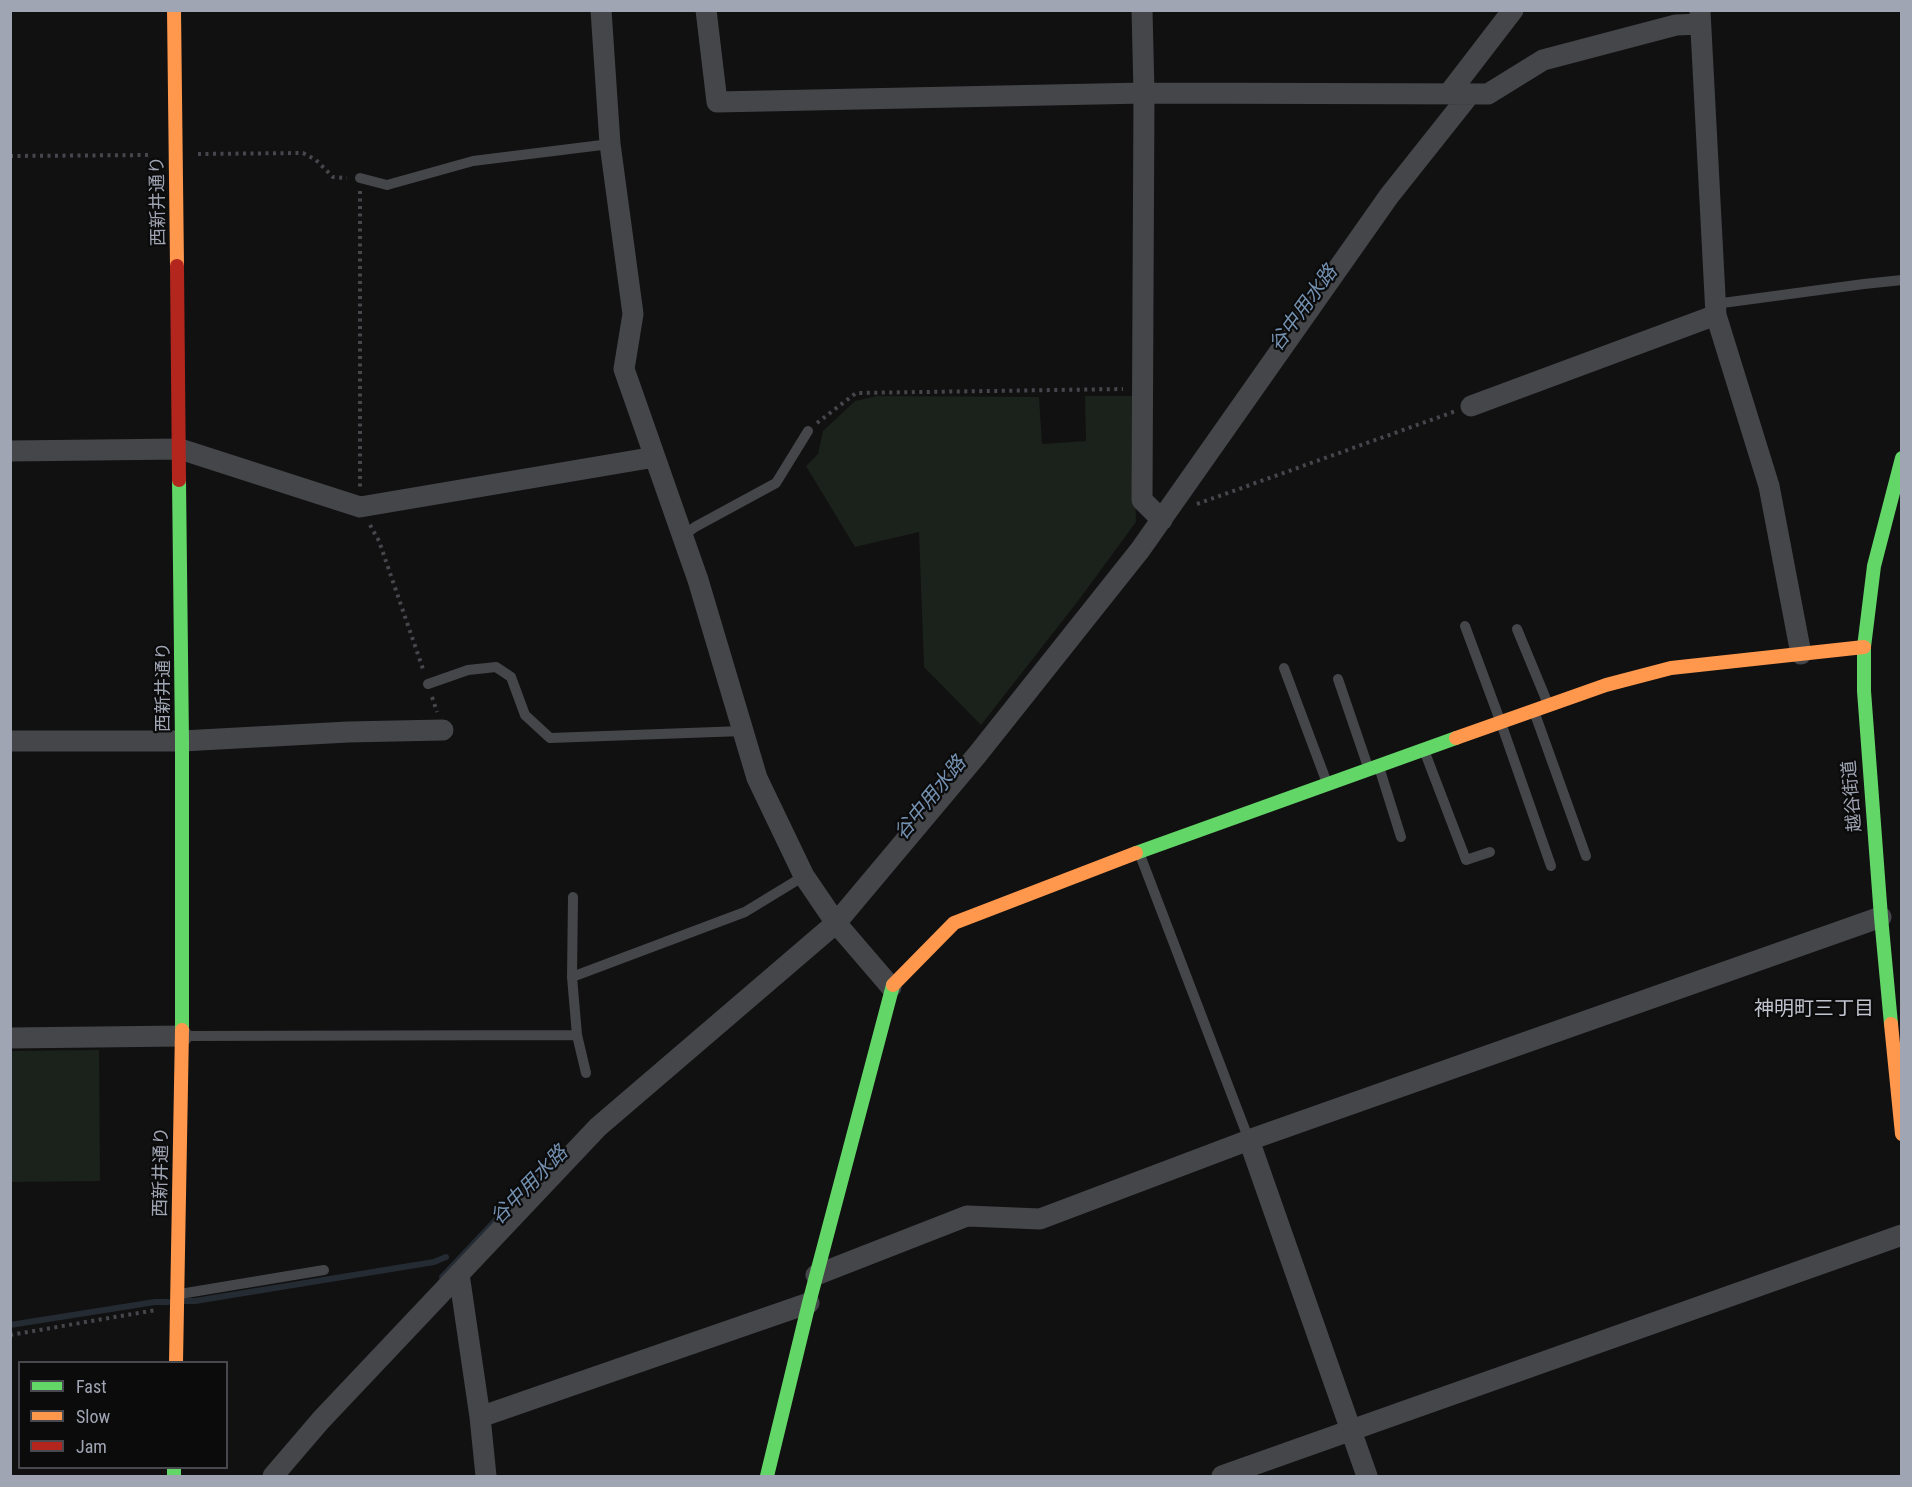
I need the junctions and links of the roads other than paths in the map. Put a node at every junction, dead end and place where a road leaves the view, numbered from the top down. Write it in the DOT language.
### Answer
graph roads {
  1 [pos="174,10"];
  2 [pos="601,10"];
  3 [pos="706,10"];
  4 [pos="1142,10"];
  5 [pos="1513,10"];
  6 [pos="1700,17"];
  7 [pos="1144,93"];
  8 [pos="1460,93"];
  9 [pos="610,144"];
  10 [pos="360,178"];
  11 [pos="1902,280"];
  12 [pos="1715,310"];
  13 [pos="1470,406"];
  14 [pos="808,430"];
  15 [pos="180,449"];
  16 [pos="10,451"];
  17 [pos="655,457"];
  18 [pos="1901,465"];
  19 [pos="1162,520"];
  20 [pos="683,536"];
  21 [pos="1465,627"];
  22 [pos="1517,629"];
  23 [pos="1864,647"];
  24 [pos="1801,654"];
  25 [pos="1284,668"];
  26 [pos="1338,680"];
  27 [pos="429,684"];
  28 [pos="1548,706"];
  29 [pos="1533,711"];
  30 [pos="1501,723"];
  31 [pos="443,730"];
  32 [pos="743,731"];
  33 [pos="10,741"];
  34 [pos="182,741"];
  35 [pos="1424,750"];
  36 [pos="1374,768"];
  37 [pos="1328,784"];
  38 [pos="1401,837"];
  39 [pos="1139,852"];
  40 [pos="1490,852"];
  41 [pos="1586,856"];
  42 [pos="1551,866"];
  43 [pos="804,876"];
  44 [pos="573,897"];
  45 [pos="1886,915"];
  46 [pos="836,923"];
  47 [pos="572,977"];
  48 [pos="891,987"];
  49 [pos="577,1035"];
  50 [pos="182,1036"];
  51 [pos="10,1038"];
  52 [pos="586,1073"];
  53 [pos="1902,1134"];
  54 [pos="1248,1140"];
  55 [pos="1902,1235"];
  56 [pos="324,1270"];
  57 [pos="459,1274"];
  58 [pos="816,1275"];
  59 [pos="177,1300"];
  60 [pos="809,1303"];
  61 [pos="176,1361"];
  62 [pos="480,1417"];
  63 [pos="1350,1432"];
  64 [pos="273,1476"];
  65 [pos="486,1476"];
  66 [pos="767,1476"];
  67 [pos="1222,1476"];
  68 [pos="1367,1476"];
  1 -- 15 [label="street, 西新井通り"];
  2 -- 9 [label="street"];
  3 -- 7 [label="street"];
  4 -- 7 [label="street"];
  5 -- 8 [label="street"];
  6 -- 8 [label="street"];
  6 -- 12 [label="street"];
  7 -- 8 [label="street"];
  7 -- 19 [label="street"];
  8 -- 19 [label="street"];
  9 -- 10 [label="lane"];
  9 -- 17 [label="street"];
  11 -- 12 [label="lane"];
  12 -- 13 [label="street"];
  12 -- 24 [label="street"];
  14 -- 20 [label="lane"];
  15 -- 16 [label="street"];
  15 -- 17 [label="street"];
  15 -- 34 [label="street, 西新井通り"];
  17 -- 20 [label="street"];
  18 -- 23 [label="street, 越谷街道"];
  19 -- 46 [label="street"];
  20 -- 32 [label="street"];
  21 -- 30 [label="lane"];
  22 -- 28 [label="lane"];
  23 -- 24 [label="street"];
  23 -- 45 [label="street, 越谷街道"];
  24 -- 28 [label="street"];
  25 -- 37 [label="lane"];
  26 -- 36 [label="lane"];
  27 -- 32 [label="lane"];
  28 -- 29 [label="street"];
  29 -- 30 [label="street"];
  29 -- 41 [label="lane"];
  30 -- 35 [label="street"];
  30 -- 42 [label="lane"];
  31 -- 34 [label="street"];
  32 -- 43 [label="street"];
  33 -- 34 [label="street"];
  34 -- 50 [label="street, 西新井通り"];
  35 -- 36 [label="street"];
  35 -- 40 [label="lane"];
  36 -- 37 [label="street"];
  36 -- 38 [label="lane"];
  37 -- 39 [label="street"];
  39 -- 48 [label="street"];
  39 -- 54 [label="lane"];
  43 -- 46 [label="street"];
  43 -- 47 [label="lane"];
  44 -- 47 [label="lane"];
  45 -- 53 [label="street, 越谷街道"];
  45 -- 54 [label="street"];
  46 -- 48 [label="street"];
  46 -- 57 [label="street"];
  47 -- 49 [label="lane"];
  48 -- 58 [label="street"];
  49 -- 50 [label="lane"];
  49 -- 52 [label="lane"];
  50 -- 51 [label="street"];
  50 -- 59 [label="street, 西新井通り"];
  54 -- 58 [label="street"];
  54 -- 63 [label="street"];
  55 -- 63 [label="street"];
  56 -- 59 [label="lane"];
  57 -- 62 [label="street"];
  57 -- 64 [label="street"];
  58 -- 60 [label="street"];
  59 -- 61 [label="street, 西新井通り"];
  60 -- 62 [label="street"];
  60 -- 66 [label="street"];
  62 -- 65 [label="street"];
  63 -- 67 [label="street"];
  63 -- 68 [label="street"];
}
